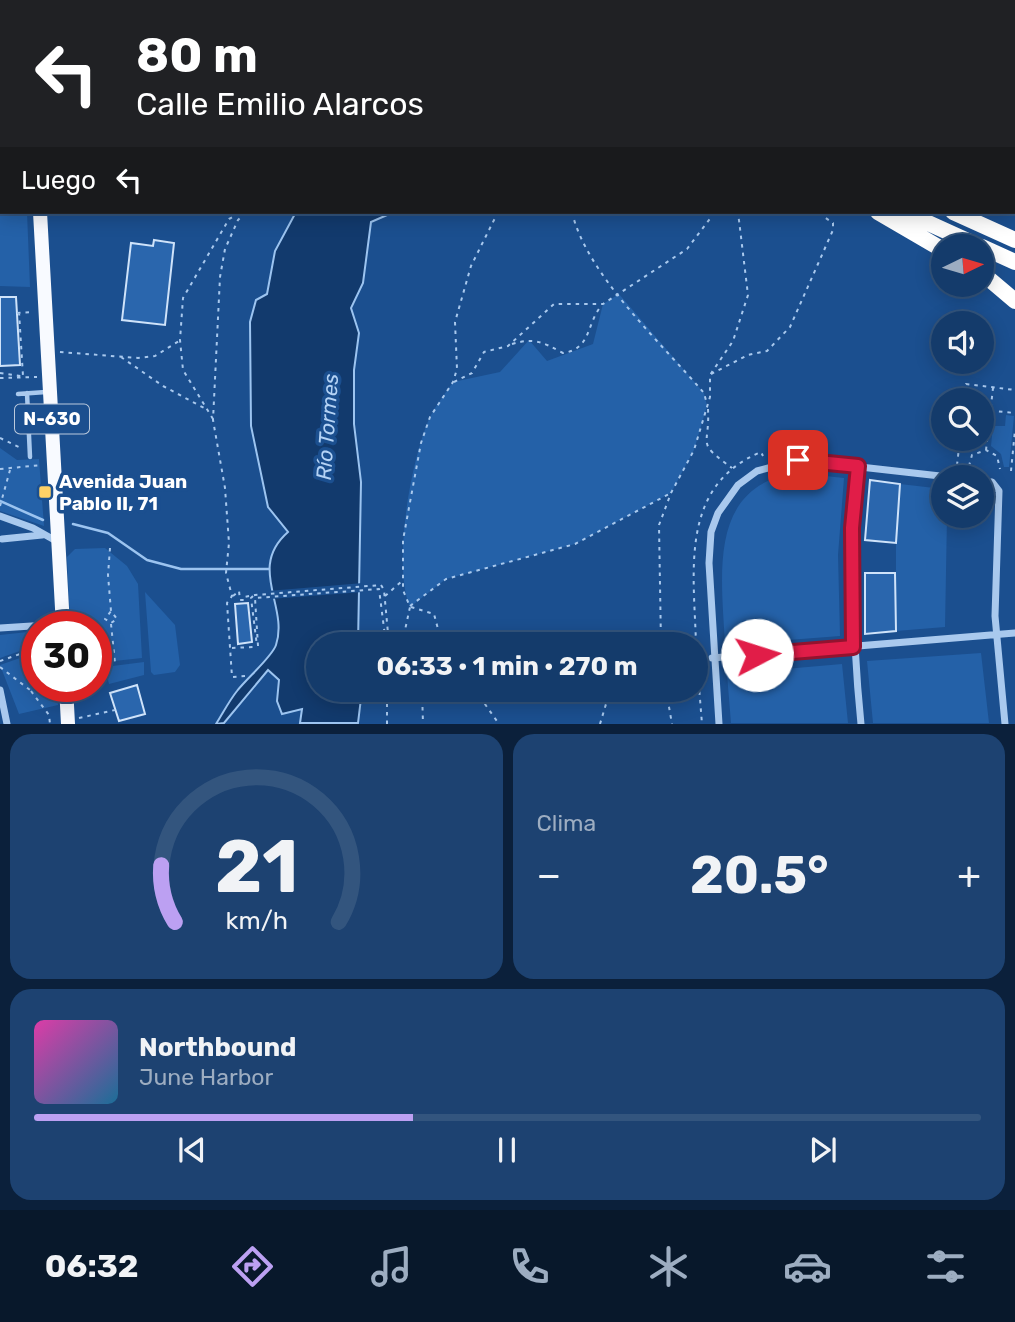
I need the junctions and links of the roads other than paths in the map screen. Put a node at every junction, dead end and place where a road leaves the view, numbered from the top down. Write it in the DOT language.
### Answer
graph roads {
  1 [pos="40,214"];
  2 [pos="881,214"];
  3 [pos="908,214"];
  4 [pos="957,214"];
  5 [pos="952,234"];
  6 [pos="1015,240"];
  7 [pos="931,243"];
  8 [pos="994,253"];
  9 [pos="1015,262"];
  10 [pos="994,283"];
  11 [pos="1015,301"];
  12 [pos="50,392"];
  13 [pos="27,393"];
  14 [pos="18,394"];
  15 [pos="30,457"];
  16 [pos="858,466"];
  17 [pos="931,475"];
  18 [pos="994,484"];
  19 [pos="0,516"];
  20 [pos="42,535"];
  21 [pos="2,539"];
  22 [pos="58,542"];
  23 [pos="62,611"];
  24 [pos="21,627"];
  25 [pos="0,628"];
  26 [pos="1015,633"];
  27 [pos="996,634"];
  28 [pos="853,647"];
  29 [pos="712,659"];
  30 [pos="0,693"];
  31 [pos="68,702"];
  32 [pos="71,721"];
  33 [pos="7,723"];
  34 [pos="719,723"];
  35 [pos="861,723"];
  36 [pos="1005,723"];
  1 -- 12 [label="highway, N-630"];
  2 -- 7 [label="highway"];
  3 -- 5 [label="highway"];
  4 -- 6 [label="highway"];
  8 -- 9 [label="highway"];
  10 -- 11 [label="highway"];
  12 -- 13 [label="lane"];
  12 -- 22 [label="highway, N-630"];
  13 -- 14 [label="lane"];
  13 -- 15 [label="lane"];
  16 -- 17 [label="street"];
  16 -- 28 [label="street"];
  16 -- 29 [label="street"];
  18 -- 27 [label="street"];
  19 -- 20 [label="street"];
  20 -- 21 [label="street"];
  20 -- 22 [label="street"];
  22 -- 23 [label="highway, N-630"];
  24 -- 25 [label="street"];
  26 -- 27 [label="street"];
  27 -- 28 [label="street"];
  27 -- 36 [label="street"];
  28 -- 29 [label="street"];
  28 -- 35 [label="street"];
  29 -- 34 [label="street"];
  30 -- 33 [label="street"];
  31 -- 32 [label="highway"];
}
